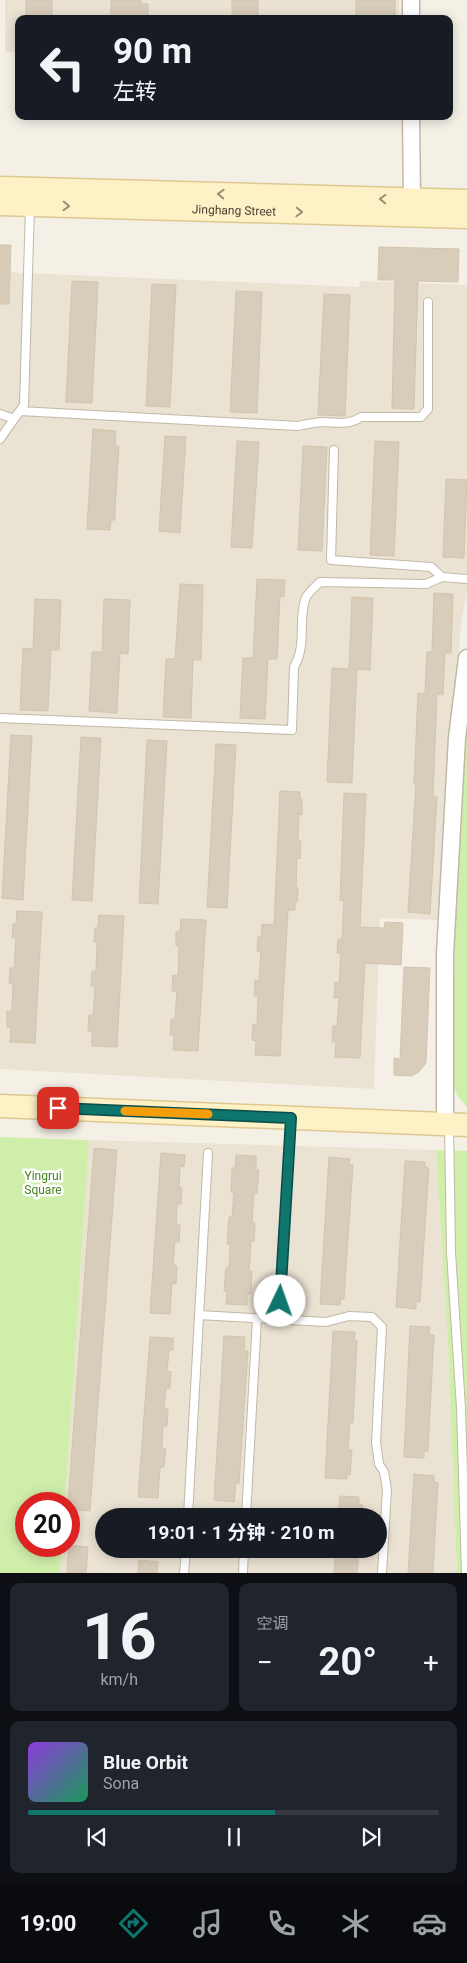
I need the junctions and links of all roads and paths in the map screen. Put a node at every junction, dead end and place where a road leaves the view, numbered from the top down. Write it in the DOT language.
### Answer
graph roads {
  1 [pos="411,0"];
  2 [pos="411,15"];
  3 [pos="411,120"];
  4 [pos="0,188"];
  5 [pos="412,199"];
  6 [pos="467,201"];
  7 [pos="0,204"];
  8 [pos="30,205"];
  9 [pos="467,217"];
  10 [pos="428,302"];
  11 [pos="20,411"];
  12 [pos="0,414"];
  13 [pos="14,419"];
  14 [pos="0,439"];
  15 [pos="334,450"];
  16 [pos="442,577"];
  17 [pos="467,578"];
  18 [pos="467,658"];
  19 [pos="0,718"];
  20 [pos="0,1106"];
  21 [pos="291,1118"];
  22 [pos="454,1125"];
  23 [pos="208,1153"];
  24 [pos="199,1315"];
  25 [pos="257,1318"];
  26 [pos="279,1320"];
  27 [pos="188,1508"];
  28 [pos="245,1508"];
  29 [pos="185,1558"];
  30 [pos="244,1558"];
  31 [pos="184,1573"];
  32 [pos="243,1573"];
  33 [pos="382,1573"];
  34 [pos="466,1573"];
  1 -- 2 [label="street"];
  3 -- 5 [label="street"];
  5 -- 4 [label="main road, Jinghang Street, one-way"];
  5 -- 6 [label="main road, Jinghang Street"];
  7 -- 8 [label="main road, Jinghang Street"];
  8 -- 9 [label="main road, Jinghang Street, one-way"];
  8 -- 11 [label="lane"];
  10 -- 11 [label="lane"];
  11 -- 13 [label="lane"];
  12 -- 13 [label="lane"];
  13 -- 14 [label="lane"];
  15 -- 16 [label="lane"];
  16 -- 17 [label="lane"];
  16 -- 19 [label="lane"];
  18 -- 22 [label="street"];
  20 -- 21 [label="main road"];
  21 -- 22 [label="main road"];
  21 -- 26 [label="lane"];
  22 -- 34 [label="lane"];
  23 -- 24 [label="lane"];
  24 -- 25 [label="lane"];
  24 -- 27 [label="lane"];
  25 -- 26 [label="lane"];
  25 -- 28 [label="lane"];
  26 -- 33 [label="lane"];
  29 -- 31 [label="lane"];
  30 -- 32 [label="lane"];
}
